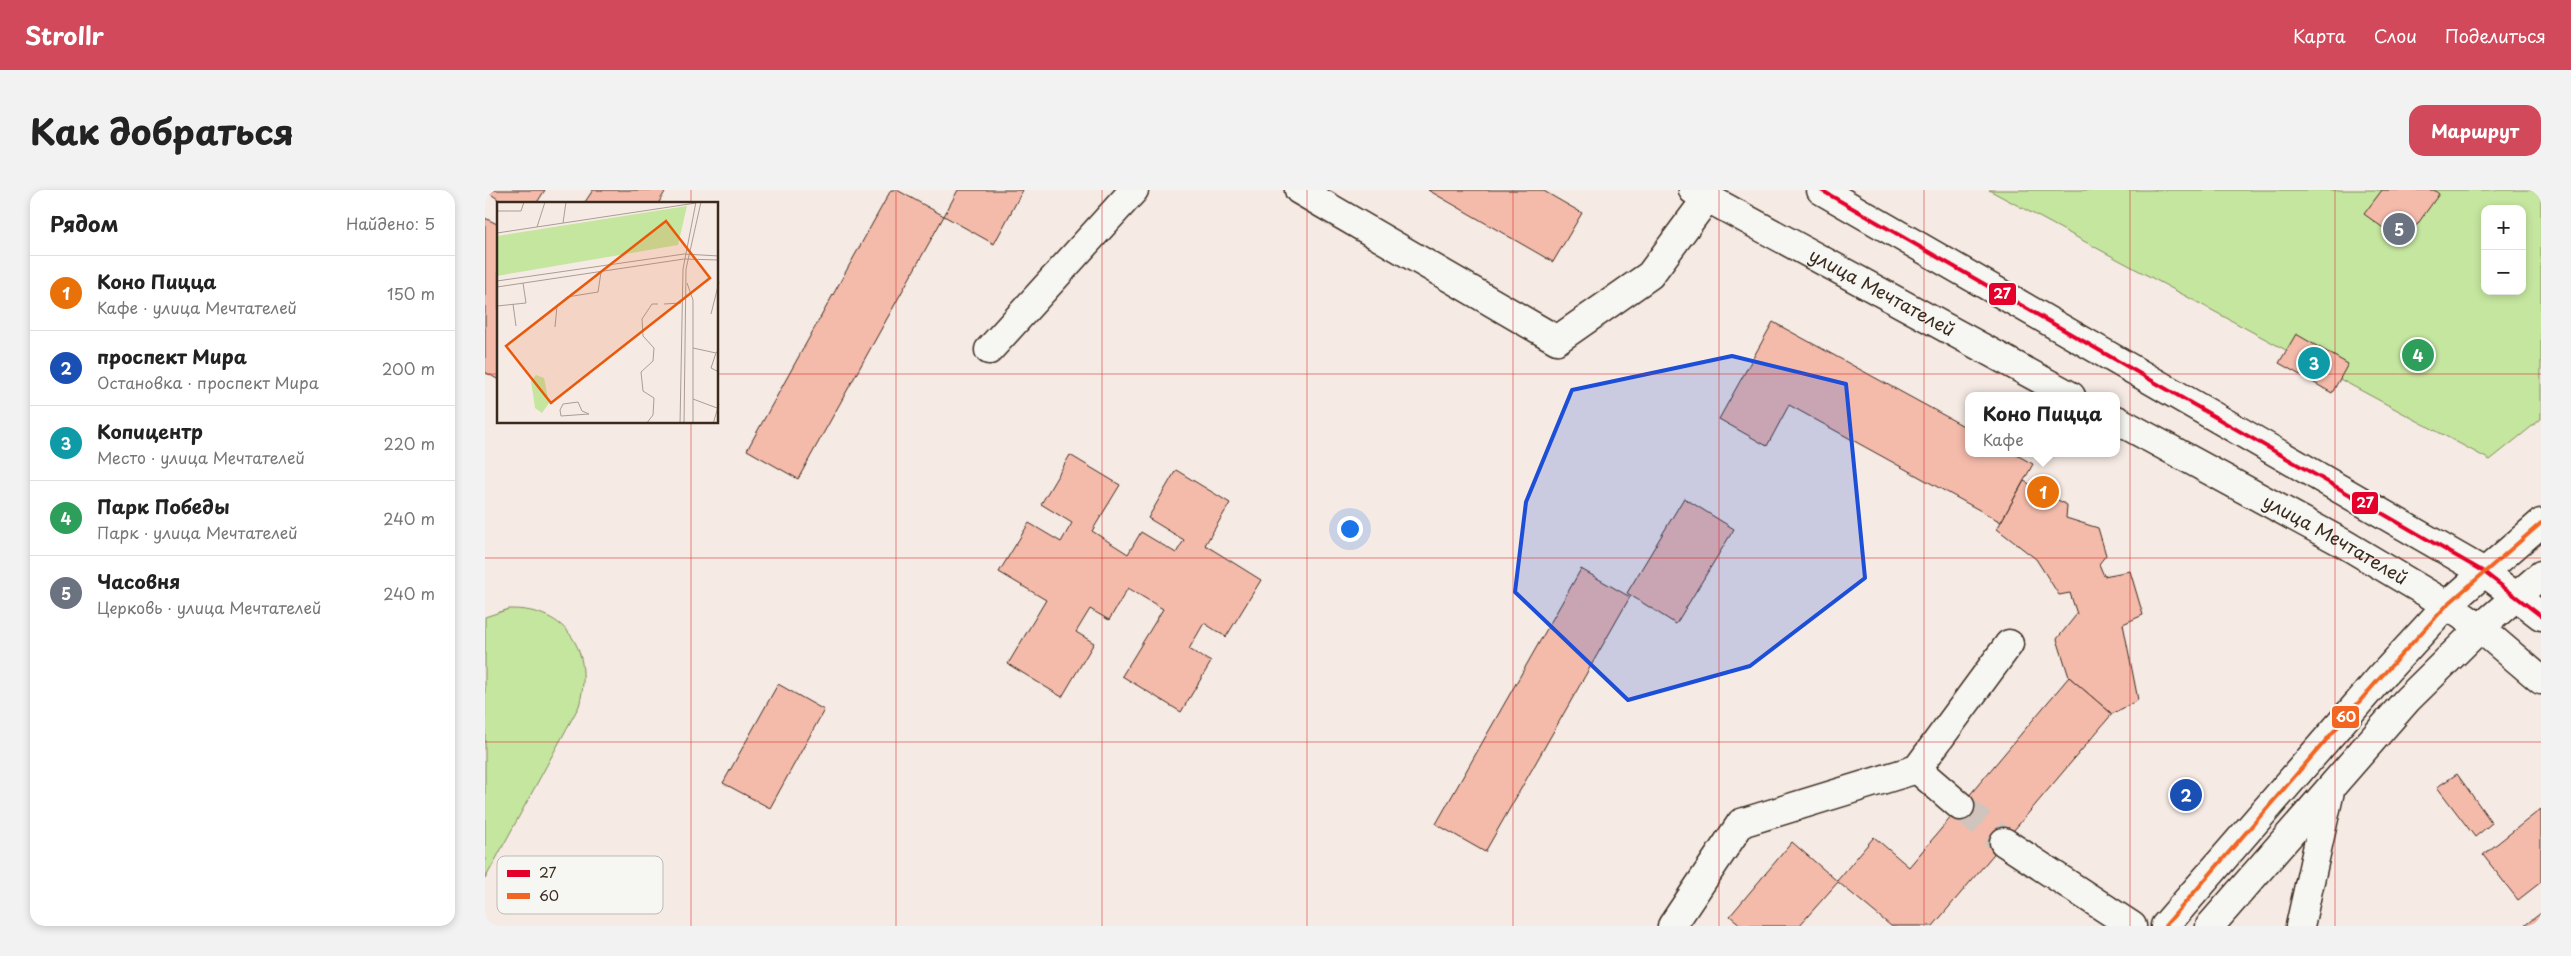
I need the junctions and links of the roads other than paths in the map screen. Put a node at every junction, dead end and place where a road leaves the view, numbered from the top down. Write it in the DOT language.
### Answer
graph roads {
  1 [pos="1134,190"];
  2 [pos="1299,190"];
  3 [pos="1821,190"];
  4 [pos="1700,194"];
  5 [pos="989,350"];
  6 [pos="2064,392"];
  7 [pos="2120,422"];
  8 [pos="2541,523"];
  9 [pos="2484,572"];
  10 [pos="2541,575"];
  11 [pos="2517,595"];
  12 [pos="2447,605"];
  13 [pos="2541,616"];
  14 [pos="2480,628"];
  15 [pos="2009,644"];
  16 [pos="2541,680"];
  17 [pos="1917,769"];
  18 [pos="2330,789"];
  19 [pos="1960,806"];
  20 [pos="2004,842"];
  21 [pos="1672,926"];
  22 [pos="2132,926"];
  23 [pos="2165,926"];
  24 [pos="2210,926"];
  25 [pos="2300,926"];
  1 -- 5 [label="street"];
  2 -- 4 [label="street"];
  3 -- 9 [label="street"];
  4 -- 6 [label="street, улица Мечтателей"];
  7 -- 12 [label="street, улица Мечтателей"];
  8 -- 9 [label="street"];
  9 -- 11 [label="street"];
  9 -- 12 [label="street"];
  10 -- 11 [label="street"];
  11 -- 13 [label="street"];
  11 -- 14 [label="street"];
  12 -- 14 [label="street, улица Мечтателей"];
  12 -- 23 [label="street"];
  14 -- 16 [label="street, улица Мечтателей"];
  14 -- 18 [label="street"];
  15 -- 17 [label="street"];
  17 -- 19 [label="street"];
  17 -- 21 [label="street"];
  18 -- 24 [label="street"];
  18 -- 25 [label="street"];
  20 -- 22 [label="street"];
}
